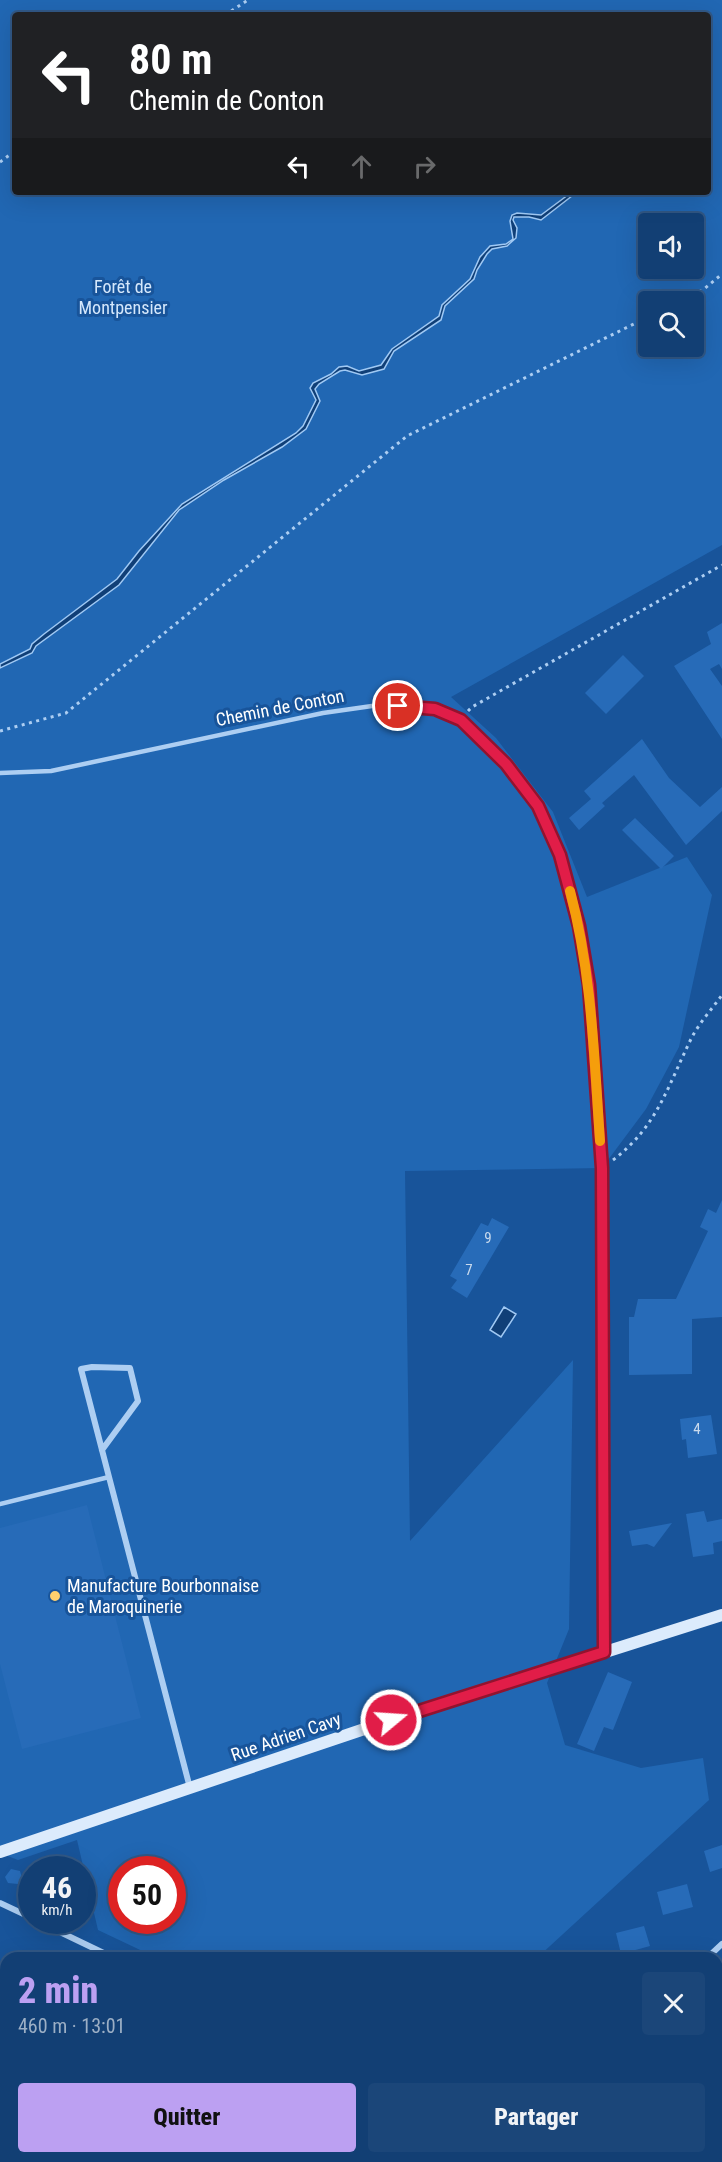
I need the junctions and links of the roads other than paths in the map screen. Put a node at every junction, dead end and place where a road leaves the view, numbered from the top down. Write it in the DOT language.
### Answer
graph roads {
  1 [pos="435,709"];
  2 [pos="0,773"];
  3 [pos="102,1450"];
  4 [pos="109,1477"];
  5 [pos="0,1504"];
  6 [pos="722,1615"];
  7 [pos="604,1652"];
  8 [pos="190,1788"];
  9 [pos="0,1852"];
  10 [pos="0,1903"];
  11 [pos="18,1911"];
  12 [pos="65,1934"];
  13 [pos="102,1952"];
  1 -- 2 [label="lane, Chemin de Conton"];
  1 -- 7 [label="street, Chemin de Conton"];
  3 -- 3 [label="street"];
  3 -- 4 [label="street"];
  4 -- 5 [label="lane"];
  4 -- 8 [label="street"];
  6 -- 7 [label="main road, Rue Adrien Cavy"];
  7 -- 8 [label="main road, Rue Adrien Cavy"];
  8 -- 9 [label="main road, Rue Adrien Cavy"];
  10 -- 11 [label="street"];
  12 -- 13 [label="street"];
}
